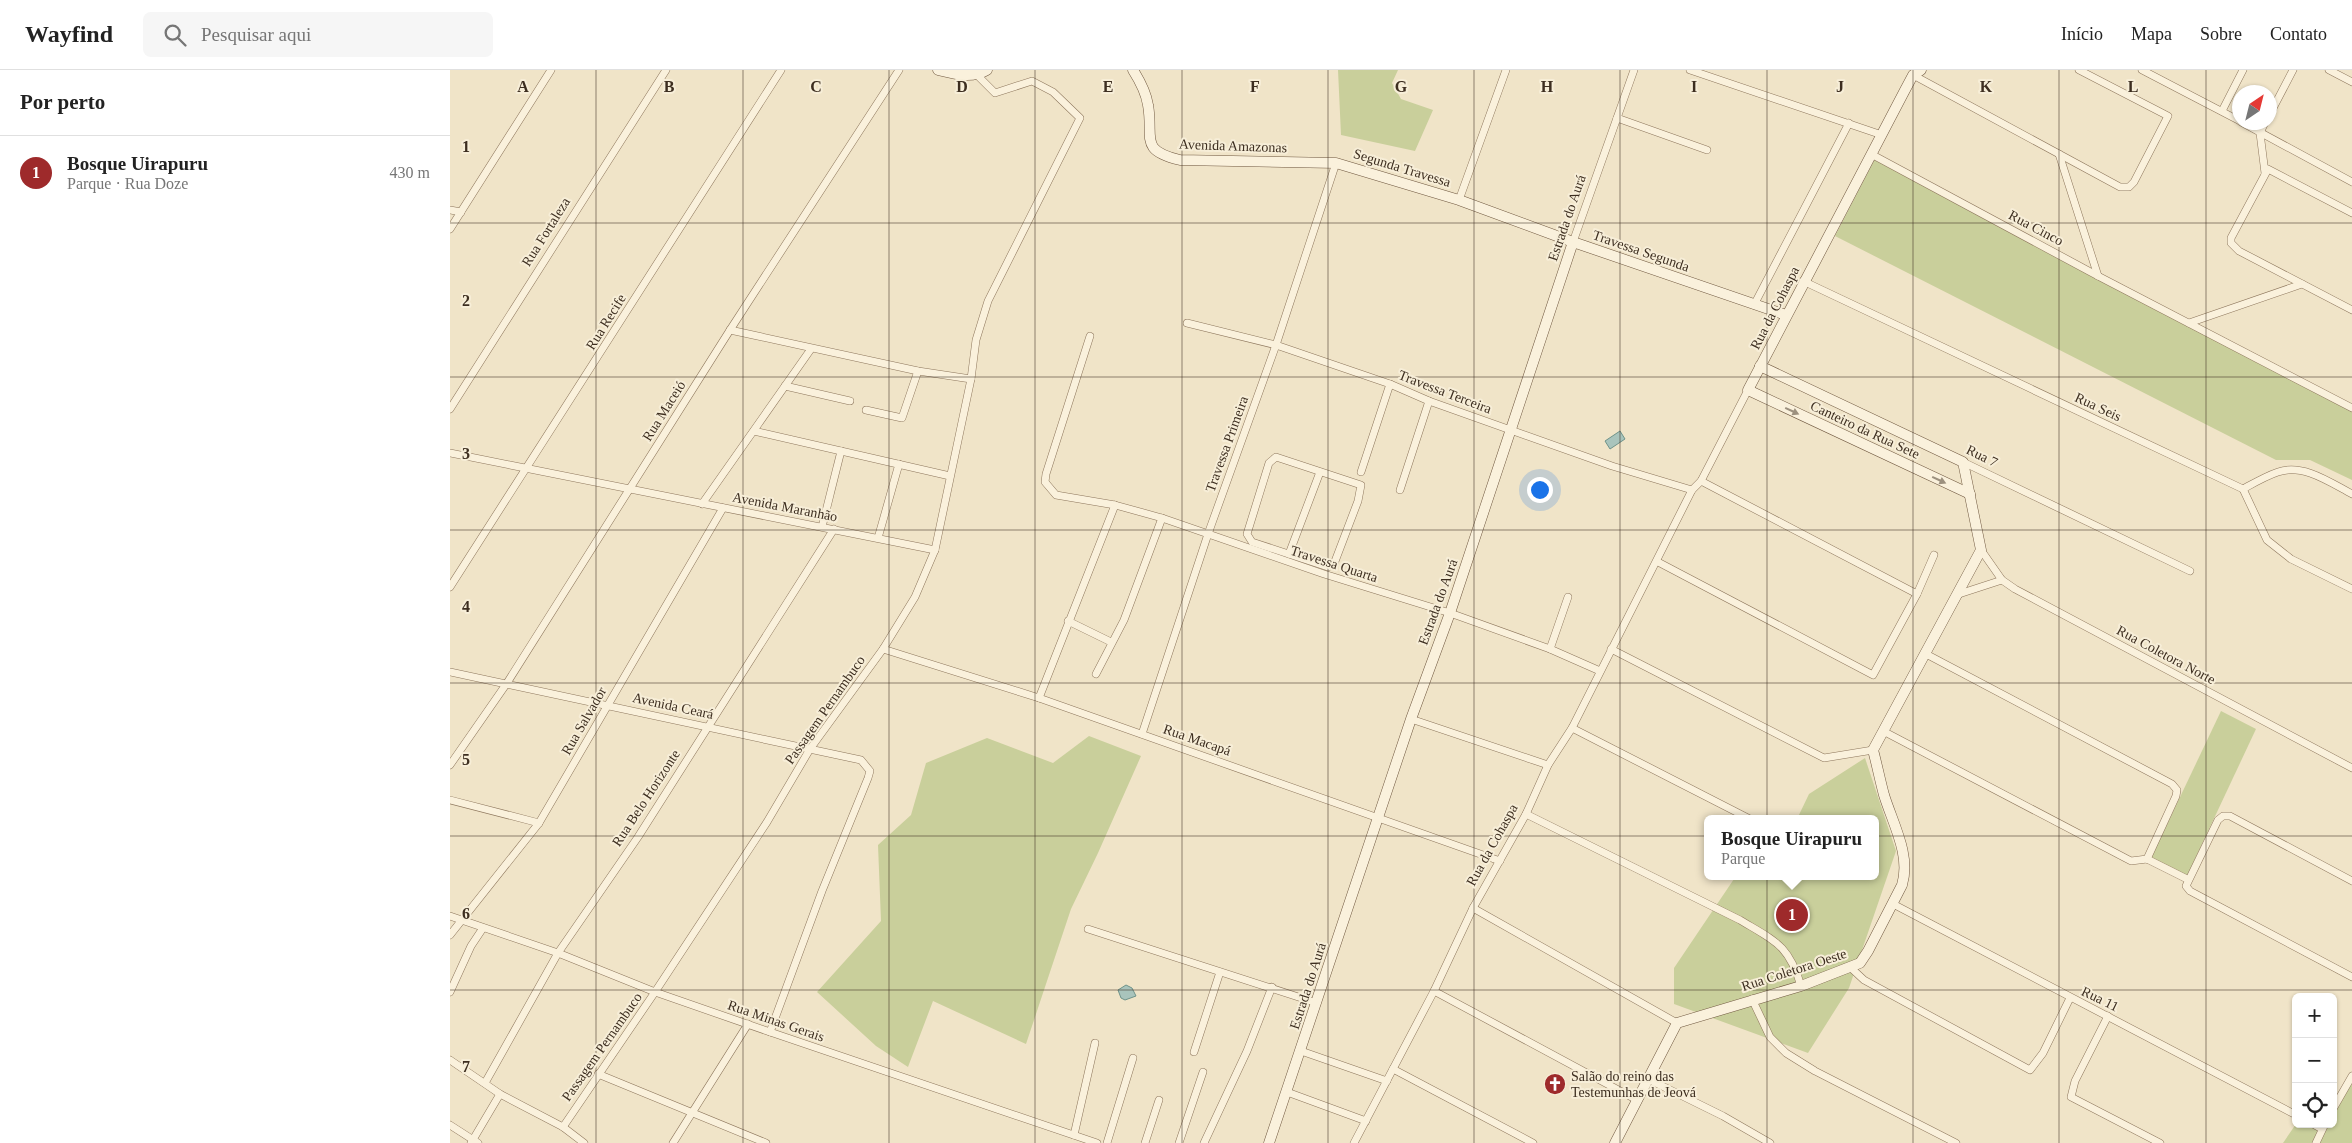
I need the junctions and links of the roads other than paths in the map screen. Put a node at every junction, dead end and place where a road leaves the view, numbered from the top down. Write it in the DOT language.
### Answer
graph roads {
  1 [pos="550,70"];
  2 [pos="666,70"];
  3 [pos="782,70"];
  4 [pos="899,70"];
  5 [pos="938,70"];
  6 [pos="1132,70"];
  7 [pos="1506,70"];
  8 [pos="1634,70"];
  9 [pos="1690,70"];
  10 [pos="2079,70"];
  11 [pos="2142,70"];
  12 [pos="2243,70"];
  13 [pos="2293,70"];
  14 [pos="2329,70"];
  15 [pos="982,73"];
  16 [pos="1917,73"];
  17 [pos="2352,82"];
  18 [pos="2277,101"];
  19 [pos="2222,111"];
  20 [pos="2232,117"];
  21 [pos="1617,118"];
  22 [pos="1848,123"];
  23 [pos="2255,130"];
  24 [pos="2261,130"];
  25 [pos="2260,133"];
  26 [pos="1882,134"];
  27 [pos="1707,150"];
  28 [pos="1871,154"];
  29 [pos="2059,154"];
  30 [pos="1336,163"];
  31 [pos="2266,174"];
  32 [pos="2352,182"];
  33 [pos="1459,200"];
  34 [pos="450,210"];
  35 [pos="461,212"];
  36 [pos="2352,213"];
  37 [pos="450,229"];
  38 [pos="1573,242"];
  39 [pos="2098,276"];
  40 [pos="1803,281"];
  41 [pos="2302,284"];
  42 [pos="1754,305"];
  43 [pos="2352,310"];
  44 [pos="1786,315"];
  45 [pos="1187,323"];
  46 [pos="2189,323"];
  47 [pos="730,330"];
  48 [pos="1090,336"];
  49 [pos="1276,345"];
  50 [pos="812,349"];
  51 [pos="1760,366"];
  52 [pos="918,371"];
  53 [pos="971,379"];
  54 [pos="1390,384"];
  55 [pos="785,386"];
  56 [pos="1748,390"];
  57 [pos="850,401"];
  58 [pos="1429,401"];
  59 [pos="2352,408"];
  60 [pos="450,410"];
  61 [pos="866,410"];
  62 [pos="1512,429"];
  63 [pos="754,432"];
  64 [pos="841,451"];
  65 [pos="450,453"];
  66 [pos="1963,462"];
  67 [pos="899,464"];
  68 [pos="528,469"];
  69 [pos="1320,472"];
  70 [pos="1361,472"];
  71 [pos="950,476"];
  72 [pos="1701,482"];
  73 [pos="2243,489"];
  74 [pos="629,490"];
  75 [pos="1400,490"];
  76 [pos="1692,490"];
  77 [pos="1970,494"];
  78 [pos="2352,494"];
  79 [pos="702,504"];
  80 [pos="1115,505"];
  81 [pos="723,508"];
  82 [pos="1162,518"];
  83 [pos="822,527"];
  84 [pos="834,529"];
  85 [pos="1208,534"];
  86 [pos="878,538"];
  87 [pos="935,550"];
  88 [pos="1981,550"];
  89 [pos="1289,554"];
  90 [pos="1934,555"];
  91 [pos="1658,562"];
  92 [pos="1328,567"];
  93 [pos="2190,571"];
  94 [pos="1324,574"];
  95 [pos="2002,580"];
  96 [pos="450,587"];
  97 [pos="2352,589"];
  98 [pos="1917,594"];
  99 [pos="1959,594"];
  100 [pos="1568,597"];
  101 [pos="1450,613"];
  102 [pos="1068,621"];
  103 [pos="1111,642"];
  104 [pos="883,649"];
  105 [pos="1611,649"];
  106 [pos="1550,650"];
  107 [pos="1926,654"];
  108 [pos="1600,671"];
  109 [pos="450,672"];
  110 [pos="1096,674"];
  111 [pos="506,683"];
  112 [pos="1039,698"];
  113 [pos="608,706"];
  114 [pos="1411,719"];
  115 [pos="707,726"];
  116 [pos="1572,728"];
  117 [pos="1883,731"];
  118 [pos="1142,734"];
  119 [pos="810,749"];
  120 [pos="1873,750"];
  121 [pos="450,765"];
  122 [pos="1548,765"];
  123 [pos="2352,768"];
  124 [pos="450,800"];
  125 [pos="1526,814"];
  126 [pos="1742,815"];
  127 [pos="1378,817"];
  128 [pos="539,823"];
  129 [pos="2147,859"];
  130 [pos="1500,861"];
  131 [pos="2187,879"];
  132 [pos="2352,881"];
  133 [pos="1893,904"];
  134 [pos="1473,908"];
  135 [pos="450,916"];
  136 [pos="461,920"];
  137 [pos="484,928"];
  138 [pos="1088,929"];
  139 [pos="450,935"];
  140 [pos="558,953"];
  141 [pos="1850,967"];
  142 [pos="1220,972"];
  143 [pos="2352,978"];
  144 [pos="1801,986"];
  145 [pos="1272,988"];
  146 [pos="1434,991"];
  147 [pos="450,992"];
  148 [pos="656,992"];
  149 [pos="2070,998"];
  150 [pos="1752,999"];
  151 [pos="1317,1003"];
  152 [pos="2108,1016"];
  153 [pos="1677,1023"];
  154 [pos="748,1024"];
  155 [pos="770,1032"];
  156 [pos="1095,1043"];
  157 [pos="1301,1051"];
  158 [pos="1194,1052"];
  159 [pos="1133,1058"];
  160 [pos="450,1060"];
  161 [pos="1393,1069"];
  162 [pos="1203,1072"];
  163 [pos="598,1074"];
  164 [pos="2352,1076"];
  165 [pos="1648,1080"];
  166 [pos="1387,1081"];
  167 [pos="485,1083"];
  168 [pos="1287,1092"];
  169 [pos="500,1094"];
  170 [pos="1159,1100"];
  171 [pos="1637,1100"];
  172 [pos="2337,1102"];
  173 [pos="2292,1113"];
  174 [pos="692,1114"];
  175 [pos="1366,1121"];
  176 [pos="450,1126"];
  177 [pos="563,1127"];
  178 [pos="2324,1128"];
  179 [pos="1074,1135"];
  180 [pos="474,1142"];
  181 [pos="584,1143"];
  182 [pos="673,1143"];
  183 [pos="766,1143"];
  184 [pos="1097,1143"];
  185 [pos="1108,1143"];
  186 [pos="1145,1143"];
  187 [pos="1179,1143"];
  188 [pos="1204,1143"];
  189 [pos="1269,1143"];
  190 [pos="1354,1143"];
  191 [pos="1533,1143"];
  192 [pos="1615,1143"];
  193 [pos="1770,1143"];
  194 [pos="1956,1143"];
  195 [pos="2160,1143"];
  196 [pos="2316,1143"];
  1 -- 35 [label="street"];
  2 -- 60 [label="street, Rua Fortaleza"];
  3 -- 68 [label="street, Rua Recife"];
  4 -- 47 [label="street, Rua Maceió"];
  5 -- 15 [label="street"];
  6 -- 30 [label="street, Avenida Amazonas"];
  7 -- 33 [label="street"];
  8 -- 21 [label="street, Estrada do Aurá"];
  9 -- 22 [label="street"];
  10 -- 29 [label="street"];
  11 -- 19 [label="street"];
  12 -- 19 [label="street"];
  13 -- 18 [label="street"];
  14 -- 17 [label="street"];
  15 -- 53 [label="street, Passagem Pernambuco"];
  16 -- 26 [label="street, Rua da Cohaspa"];
  16 -- 29 [label="street"];
  19 -- 20 [label="street"];
  21 -- 27 [label="street"];
  21 -- 38 [label="street, Estrada do Aurá"];
  22 -- 26 [label="street"];
  22 -- 42 [label="street"];
  23 -- 25 [label="street"];
  24 -- 25 [label="street"];
  25 -- 31 [label="street"];
  25 -- 32 [label="street"];
  26 -- 28 [label="street, Rua da Cohaspa"];
  28 -- 39 [label="street, Rua Cinco"];
  28 -- 40 [label="street, Rua da Cohaspa"];
  29 -- 39 [label="street"];
  30 -- 33 [label="street, Segunda Travessa"];
  30 -- 49 [label="street, Travessa Primeira"];
  31 -- 36 [label="street"];
  31 -- 41 [label="street"];
  33 -- 38 [label="street, Travessa Segunda"];
  34 -- 35 [label="street"];
  35 -- 37 [label="street"];
  38 -- 42 [label="street, Travessa Segunda"];
  38 -- 62 [label="street, Estrada do Aurá"];
  39 -- 46 [label="street, Rua Cinco"];
  40 -- 44 [label="street, Rua da Cohaspa"];
  40 -- 73 [label="street, Rua Seis"];
  41 -- 43 [label="street"];
  41 -- 46 [label="street"];
  42 -- 44 [label="street, Travessa Segunda"];
  44 -- 51 [label="street, Rua da Cohaspa"];
  45 -- 49 [label="street, Travessa Terceira"];
  46 -- 59 [label="street, Rua Cinco"];
  47 -- 50 [label="street"];
  47 -- 74 [label="street, Rua Maceió"];
  48 -- 80 [label="street, Travessa Quarta"];
  49 -- 54 [label="street, Travessa Terceira"];
  49 -- 85 [label="street, Travessa Primeira"];
  50 -- 52 [label="street"];
  50 -- 55 [label="street"];
  51 -- 56 [label="street, Rua da Cohaspa"];
  51 -- 66 [label="street, Rua 7"];
  52 -- 53 [label="street"];
  52 -- 61 [label="street"];
  53 -- 71 [label="street, Passagem Pernambuco"];
  54 -- 58 [label="street, Travessa Terceira"];
  54 -- 70 [label="street"];
  55 -- 57 [label="street"];
  55 -- 63 [label="street"];
  56 -- 72 [label="street, Rua da Cohaspa"];
  56 -- 77 [label="street, Canteiro da Rua Sete, one-way"];
  58 -- 62 [label="street, Travessa Terceira"];
  58 -- 75 [label="street"];
  62 -- 76 [label="street, Travessa Terceira"];
  62 -- 101 [label="street, Estrada do Aurá"];
  63 -- 64 [label="street"];
  63 -- 79 [label="street"];
  64 -- 67 [label="street"];
  64 -- 83 [label="street"];
  65 -- 68 [label="street, Avenida Maranhão"];
  66 -- 77 [label="street"];
  66 -- 93 [label="street, Rua 7"];
  67 -- 71 [label="street"];
  67 -- 86 [label="street"];
  68 -- 74 [label="street, Avenida Maranhão"];
  68 -- 96 [label="street, Rua Recife"];
  69 -- 89 [label="street"];
  69 -- 89 [label="street"];
  69 -- 92 [label="street"];
  71 -- 87 [label="street, Passagem Pernambuco"];
  72 -- 76 [label="street, Rua da Cohaspa"];
  72 -- 98 [label="street"];
  73 -- 78 [label="street"];
  73 -- 97 [label="street"];
  74 -- 79 [label="street, Avenida Maranhão"];
  74 -- 111 [label="street, Rua Maceió"];
  76 -- 91 [label="street, Rua da Cohaspa"];
  77 -- 88 [label="street"];
  79 -- 81 [label="street, Avenida Maranhão"];
  80 -- 82 [label="street, Travessa Quarta"];
  80 -- 102 [label="street"];
  81 -- 83 [label="street, Avenida Maranhão"];
  81 -- 113 [label="street, Rua Salvador"];
  82 -- 85 [label="street, Travessa Quarta"];
  82 -- 103 [label="street"];
  83 -- 84 [label="street, Avenida Maranhão"];
  84 -- 86 [label="street, Avenida Maranhão"];
  84 -- 115 [label="street, Rua Belo Horizonte"];
  85 -- 94 [label="street, Travessa Quarta"];
  85 -- 118 [label="street, Travessa Primeira"];
  86 -- 87 [label="street, Avenida Maranhão"];
  87 -- 104 [label="street, Passagem Pernambuco"];
  88 -- 95 [label="street, Rua Coletora Norte"];
  88 -- 99 [label="street"];
  89 -- 92 [label="street"];
  90 -- 98 [label="street"];
  91 -- 98 [label="street"];
  91 -- 105 [label="street, Rua da Cohaspa"];
  92 -- 94 [label="street"];
  94 -- 101 [label="street, Travessa Quarta"];
  95 -- 99 [label="street"];
  95 -- 123 [label="street, Rua Coletora Norte"];
  99 -- 107 [label="street"];
  100 -- 106 [label="street"];
  101 -- 106 [label="street, Travessa Quarta"];
  101 -- 114 [label="street, Estrada do Aurá"];
  102 -- 103 [label="street"];
  102 -- 112 [label="street"];
  103 -- 110 [label="street"];
  104 -- 112 [label="street, Rua Macapá"];
  104 -- 119 [label="street, Passagem Pernambuco"];
  105 -- 108 [label="street, Rua da Cohaspa"];
  105 -- 120 [label="street"];
  106 -- 108 [label="street, Travessa Quarta"];
  107 -- 117 [label="street"];
  107 -- 129 [label="street"];
  108 -- 116 [label="street, Rua da Cohaspa"];
  109 -- 111 [label="street, Avenida Ceará"];
  111 -- 113 [label="street, Avenida Ceará"];
  111 -- 121 [label="street, Rua Maceió"];
  112 -- 118 [label="street, Rua Macapá"];
  113 -- 115 [label="street, Avenida Ceará"];
  113 -- 128 [label="street, Rua Salvador"];
  114 -- 122 [label="street"];
  114 -- 127 [label="street, Estrada do Aurá"];
  115 -- 119 [label="street, Avenida Ceará"];
  115 -- 140 [label="street, Rua Belo Horizonte"];
  116 -- 122 [label="street, Rua da Cohaspa"];
  116 -- 126 [label="street"];
  117 -- 120 [label="street"];
  117 -- 129 [label="street"];
  118 -- 127 [label="street, Rua Macapá"];
  119 -- 148 [label="street, Passagem Pernambuco"];
  119 -- 155 [label="street, Avenida Ceará"];
  120 -- 133 [label="street, Rua Coletora Oeste"];
  122 -- 125 [label="street, Rua da Cohaspa"];
  124 -- 128 [label="street"];
  125 -- 130 [label="street, Rua da Cohaspa"];
  125 -- 144 [label="street"];
  127 -- 130 [label="street, Rua Macapá"];
  127 -- 151 [label="street, Estrada do Aurá"];
  128 -- 136 [label="street, Rua Salvador"];
  129 -- 131 [label="street"];
  130 -- 134 [label="street, Rua da Cohaspa"];
  131 -- 132 [label="street"];
  131 -- 143 [label="street"];
  133 -- 141 [label="street, Rua Coletora Oeste"];
  133 -- 149 [label="street, Rua 11"];
  134 -- 146 [label="street, Rua da Cohaspa"];
  134 -- 153 [label="street"];
  135 -- 136 [label="street, Rua Minas Gerais"];
  136 -- 137 [label="street, Rua Minas Gerais"];
  136 -- 139 [label="street, Rua Salvador"];
  137 -- 140 [label="street, Rua Minas Gerais"];
  137 -- 147 [label="street"];
  138 -- 142 [label="street"];
  140 -- 148 [label="street, Rua Minas Gerais"];
  140 -- 167 [label="street, Rua Belo Horizonte"];
  141 -- 144 [label="street, Rua Coletora Oeste"];
  141 -- 149 [label="street"];
  142 -- 145 [label="street"];
  142 -- 158 [label="street"];
  144 -- 150 [label="street, Rua Coletora Oeste"];
  145 -- 151 [label="street"];
  145 -- 188 [label="street"];
  146 -- 161 [label="street, Rua da Cohaspa"];
  146 -- 171 [label="street"];
  148 -- 154 [label="street, Rua Minas Gerais"];
  148 -- 163 [label="street, Passagem Pernambuco"];
  149 -- 152 [label="street, Rua 11"];
  150 -- 153 [label="street, Rua Coletora Oeste"];
  150 -- 194 [label="street"];
  151 -- 157 [label="street, Estrada do Aurá"];
  152 -- 173 [label="street, Rua 11"];
  152 -- 195 [label="street"];
  153 -- 165 [label="street"];
  154 -- 155 [label="street, Rua Minas Gerais"];
  154 -- 174 [label="street"];
  155 -- 179 [label="street, Rua Minas Gerais"];
  156 -- 179 [label="street"];
  157 -- 166 [label="street"];
  157 -- 168 [label="street, Estrada do Aurá"];
  159 -- 185 [label="street"];
  160 -- 167 [label="street"];
  161 -- 166 [label="street, Rua da Cohaspa"];
  161 -- 191 [label="street"];
  162 -- 187 [label="street"];
  163 -- 174 [label="street"];
  163 -- 177 [label="street, Passagem Pernambuco"];
  164 -- 172 [label="street"];
  165 -- 171 [label="street"];
  165 -- 193 [label="street"];
  166 -- 175 [label="street, Rua da Cohaspa"];
  167 -- 169 [label="street"];
  168 -- 175 [label="street"];
  168 -- 189 [label="street, Estrada do Aurá"];
  169 -- 177 [label="street"];
  169 -- 180 [label="street"];
  170 -- 186 [label="street"];
  171 -- 192 [label="street"];
  174 -- 182 [label="street"];
  174 -- 183 [label="street"];
  175 -- 190 [label="street, Rua da Cohaspa"];
  176 -- 180 [label="street"];
  177 -- 181 [label="street"];
  178 -- 196 [label="street"];
  179 -- 184 [label="street, Rua Minas Gerais"];
}
